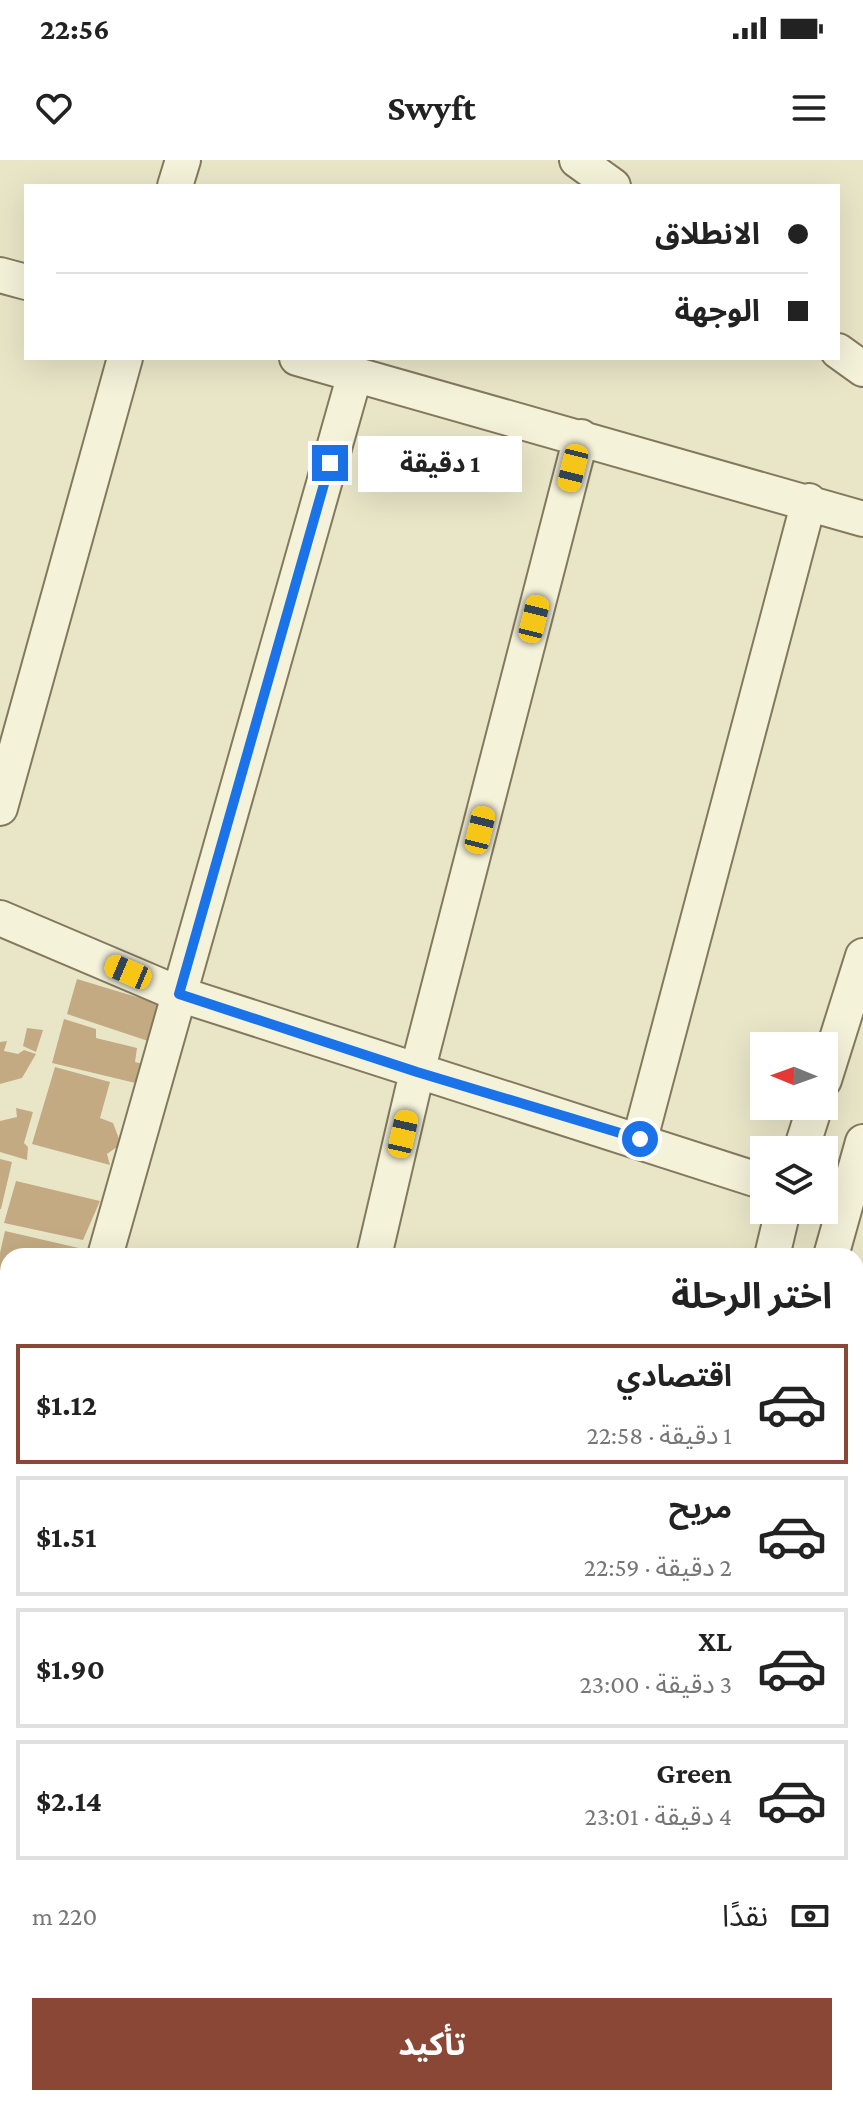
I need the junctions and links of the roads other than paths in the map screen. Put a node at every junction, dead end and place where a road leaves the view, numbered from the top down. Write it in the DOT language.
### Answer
graph roads {
  1 [pos="183,160"];
  2 [pos="577,160"];
  3 [pos="176,184"];
  4 [pos="610,184"];
  5 [pos="0,275"];
  6 [pos="24,281"];
  7 [pos="840,352"];
  8 [pos="124,360"];
  9 [pos="304,360"];
  10 [pos="863,369"];
  11 [pos="355,374"];
  12 [pos="581,437"];
  13 [pos="809,501"];
  14 [pos="863,519"];
  15 [pos="0,808"];
  16 [pos="0,918"];
  17 [pos="863,956"];
  18 [pos="179,994"];
  19 [pos="838,1035"];
  20 [pos="417,1072"];
  21 [pos="640,1139"];
  22 [pos="863,1142"];
  23 [pos="750,1177"];
  24 [pos="780,1224"];
  25 [pos="107,1248"];
  26 [pos="376,1248"];
  27 [pos="774,1248"];
  28 [pos="833,1248"];
  1 -- 3 [label="street"];
  2 -- 4 [label="street"];
  5 -- 6 [label="street"];
  7 -- 10 [label="street"];
  8 -- 15 [label="street"];
  9 -- 11 [label="street"];
  11 -- 12 [label="street"];
  11 -- 18 [label="street"];
  12 -- 13 [label="street"];
  12 -- 20 [label="street"];
  13 -- 14 [label="street"];
  13 -- 21 [label="street"];
  16 -- 18 [label="street"];
  17 -- 19 [label="street"];
  18 -- 20 [label="street"];
  18 -- 25 [label="street"];
  20 -- 21 [label="street"];
  20 -- 26 [label="street"];
  21 -- 23 [label="street"];
  22 -- 28 [label="street"];
  24 -- 27 [label="street"];
}
